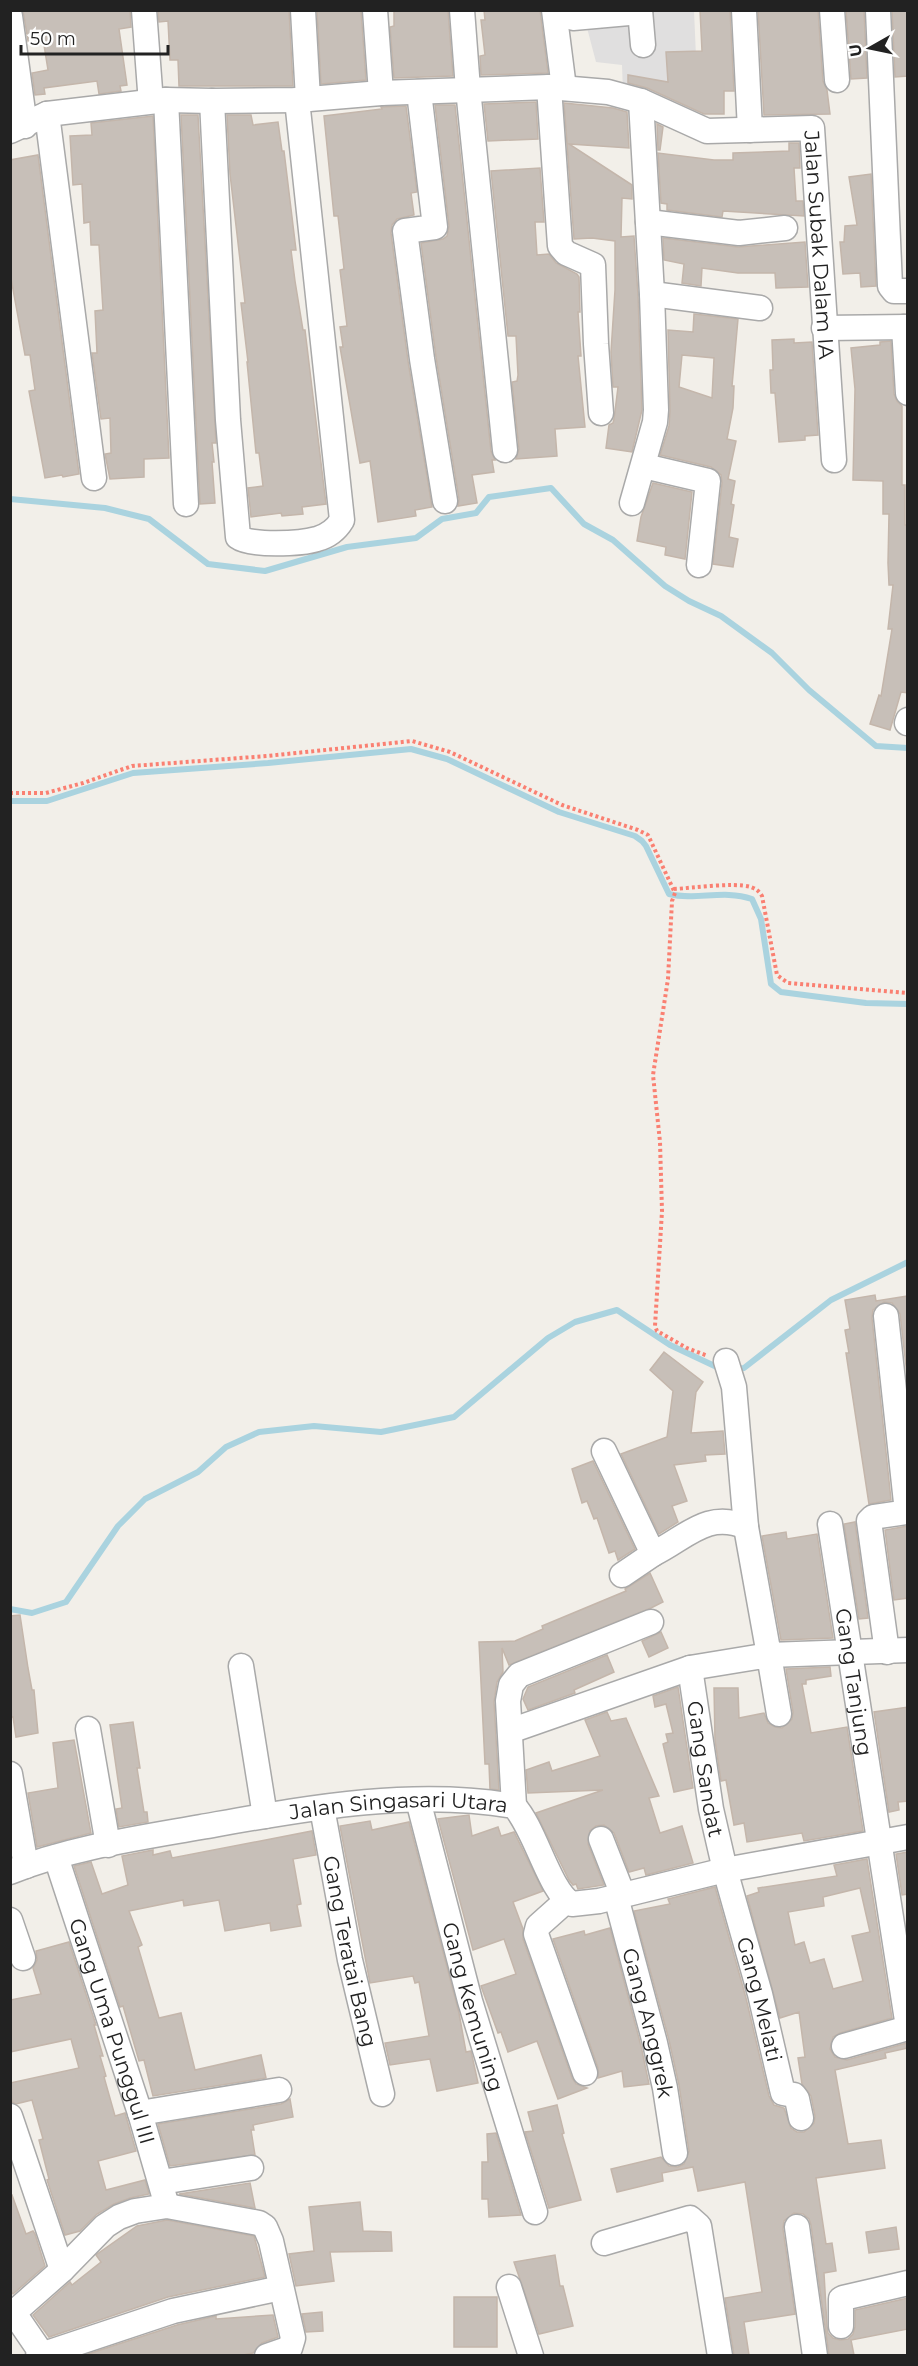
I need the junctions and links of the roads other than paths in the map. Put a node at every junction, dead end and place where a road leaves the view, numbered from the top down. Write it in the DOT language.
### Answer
graph roads {
  1 [pos="144,10"];
  2 [pos="303,10"];
  3 [pos="375,10"];
  4 [pos="462,10"];
  5 [pos="744,10"];
  6 [pos="832,10"];
  7 [pos="878,10"];
  8 [pos="640,11"];
  9 [pos="563,14"];
  10 [pos="10,16"];
  11 [pos="643,45"];
  12 [pos="837,80"];
  13 [pos="556,88"];
  14 [pos="468,89"];
  15 [pos="419,92"];
  16 [pos="381,93"];
  17 [pos="158,95"];
  18 [pos="303,99"];
  19 [pos="212,101"];
  20 [pos="641,101"];
  21 [pos="47,114"];
  22 [pos="17,129"];
  23 [pos="750,130"];
  24 [pos="648,222"];
  25 [pos="785,228"];
  26 [pos="901,291"];
  27 [pos="652,294"];
  28 [pos="760,308"];
  29 [pos="906,327"];
  30 [pos="824,328"];
  31 [pos="908,393"];
  32 [pos="602,413"];
  33 [pos="505,450"];
  34 [pos="834,460"];
  35 [pos="644,466"];
  36 [pos="94,478"];
  37 [pos="445,501"];
  38 [pos="632,503"];
  39 [pos="186,504"];
  40 [pos="699,565"];
  41 [pos="886,1316"];
  42 [pos="726,1361"];
  43 [pos="604,1451"];
  44 [pos="830,1524"];
  45 [pos="746,1527"];
  46 [pos="653,1554"];
  47 [pos="622,1575"];
  48 [pos="651,1622"];
  49 [pos="897,1651"];
  50 [pos="849,1653"];
  51 [pos="769,1655"];
  52 [pos="241,1666"];
  53 [pos="690,1668"];
  54 [pos="779,1714"];
  55 [pos="88,1729"];
  56 [pos="510,1731"];
  57 [pos="10,1774"];
  58 [pos="418,1800"];
  59 [pos="514,1806"];
  60 [pos="322,1808"];
  61 [pos="265,1816"];
  62 [pos="908,1837"];
  63 [pos="600,1839"];
  64 [pos="879,1842"];
  65 [pos="108,1845"];
  66 [pos="56,1857"];
  67 [pos="18,1869"];
  68 [pos="725,1870"];
  69 [pos="620,1896"];
  70 [pos="566,1901"];
  71 [pos="10,1920"];
  72 [pos="23,1958"];
  73 [pos="908,2027"];
  74 [pos="844,2046"];
  75 [pos="585,2073"];
  76 [pos="279,2090"];
  77 [pos="382,2094"];
  78 [pos="140,2113"];
  79 [pos="10,2116"];
  80 [pos="801,2118"];
  81 [pos="675,2153"];
  82 [pos="251,2168"];
  83 [pos="161,2182"];
  84 [pos="167,2206"];
  85 [pos="535,2212"];
  86 [pos="797,2227"];
  87 [pos="604,2242"];
  88 [pos="62,2270"];
  89 [pos="908,2283"];
  90 [pos="509,2287"];
  91 [pos="281,2288"];
  92 [pos="13,2313"];
  93 [pos="841,2326"];
  94 [pos="40,2355"];
  95 [pos="267,2355"];
  96 [pos="531,2355"];
  97 [pos="720,2355"];
  98 [pos="815,2355"];
  1 -- 17 [label="street"];
  2 -- 18 [label="street"];
  3 -- 16 [label="street"];
  4 -- 14 [label="street"];
  5 -- 23 [label="street"];
  6 -- 12 [label="street"];
  7 -- 26 [label="street"];
  8 -- 9 [label="street"];
  8 -- 11 [label="street"];
  9 -- 13 [label="street"];
  10 -- 22 [label="street"];
  13 -- 14 [label="street, Jalan Subak Dalam IA"];
  13 -- 20 [label="street, Jalan Subak Dalam IA"];
  13 -- 32 [label="street"];
  14 -- 15 [label="street, Jalan Subak Dalam IA"];
  14 -- 33 [label="street"];
  15 -- 16 [label="street, Jalan Subak Dalam IA"];
  15 -- 37 [label="street"];
  16 -- 18 [label="street, Jalan Subak Dalam IA"];
  17 -- 19 [label="street, Jalan Subak Dalam IA"];
  17 -- 21 [label="street, Jalan Subak Dalam IA"];
  17 -- 39 [label="street"];
  18 -- 19 [label="street, Jalan Subak Dalam IA"];
  18 -- 19 [label="street"];
  20 -- 23 [label="street, Jalan Subak Dalam IA"];
  20 -- 24 [label="street"];
  21 -- 22 [label="street"];
  21 -- 36 [label="street"];
  23 -- 30 [label="street, Jalan Subak Dalam IA"];
  24 -- 25 [label="street"];
  24 -- 27 [label="street"];
  27 -- 28 [label="street"];
  27 -- 35 [label="street"];
  29 -- 30 [label="street"];
  29 -- 31 [label="street"];
  30 -- 34 [label="street, Jalan Subak Dalam IA"];
  35 -- 38 [label="street"];
  35 -- 40 [label="street"];
  41 -- 49 [label="street"];
  42 -- 45 [label="street"];
  43 -- 46 [label="street"];
  44 -- 50 [label="street, Gang Tanjung"];
  45 -- 46 [label="street"];
  45 -- 51 [label="street"];
  46 -- 47 [label="street"];
  48 -- 56 [label="street"];
  49 -- 50 [label="street"];
  50 -- 51 [label="street"];
  50 -- 64 [label="street, Gang Tanjung"];
  51 -- 53 [label="street"];
  51 -- 54 [label="street"];
  52 -- 61 [label="street"];
  53 -- 56 [label="street"];
  53 -- 68 [label="street, Gang Sandat"];
  55 -- 65 [label="street"];
  56 -- 59 [label="street"];
  57 -- 67 [label="street"];
  58 -- 59 [label="street, Jalan Singasari Utara"];
  58 -- 60 [label="street, Jalan Singasari Utara"];
  58 -- 85 [label="street, Gang Kemuning"];
  59 -- 70 [label="street, Jalan Singasari Utara"];
  60 -- 61 [label="street, Jalan Singasari Utara"];
  60 -- 77 [label="street, Gang Teratai Bang"];
  61 -- 65 [label="street, Jalan Singasari Utara"];
  62 -- 64 [label="street"];
  63 -- 69 [label="street, Gang Anggrek"];
  64 -- 68 [label="street"];
  64 -- 73 [label="street, Gang Tanjung"];
  65 -- 66 [label="street, Jalan Singasari Utara"];
  66 -- 67 [label="street, Jalan Singasari Utara"];
  66 -- 78 [label="street, Gang Uma Punggul III"];
  68 -- 69 [label="street"];
  68 -- 80 [label="street, Gang Melati"];
  69 -- 70 [label="street"];
  69 -- 81 [label="street, Gang Anggrek"];
  70 -- 75 [label="street"];
  71 -- 72 [label="street"];
  73 -- 74 [label="street"];
  76 -- 78 [label="street"];
  78 -- 83 [label="street, Gang Uma Punggul III"];
  79 -- 88 [label="street"];
  82 -- 83 [label="street"];
  83 -- 84 [label="street, Gang Uma Punggul III"];
  84 -- 88 [label="street"];
  84 -- 91 [label="street"];
  86 -- 98 [label="street"];
  87 -- 97 [label="street"];
  88 -- 92 [label="street"];
  89 -- 93 [label="street"];
  90 -- 96 [label="street"];
  91 -- 94 [label="street"];
  91 -- 95 [label="street"];
  92 -- 94 [label="street"];
}
